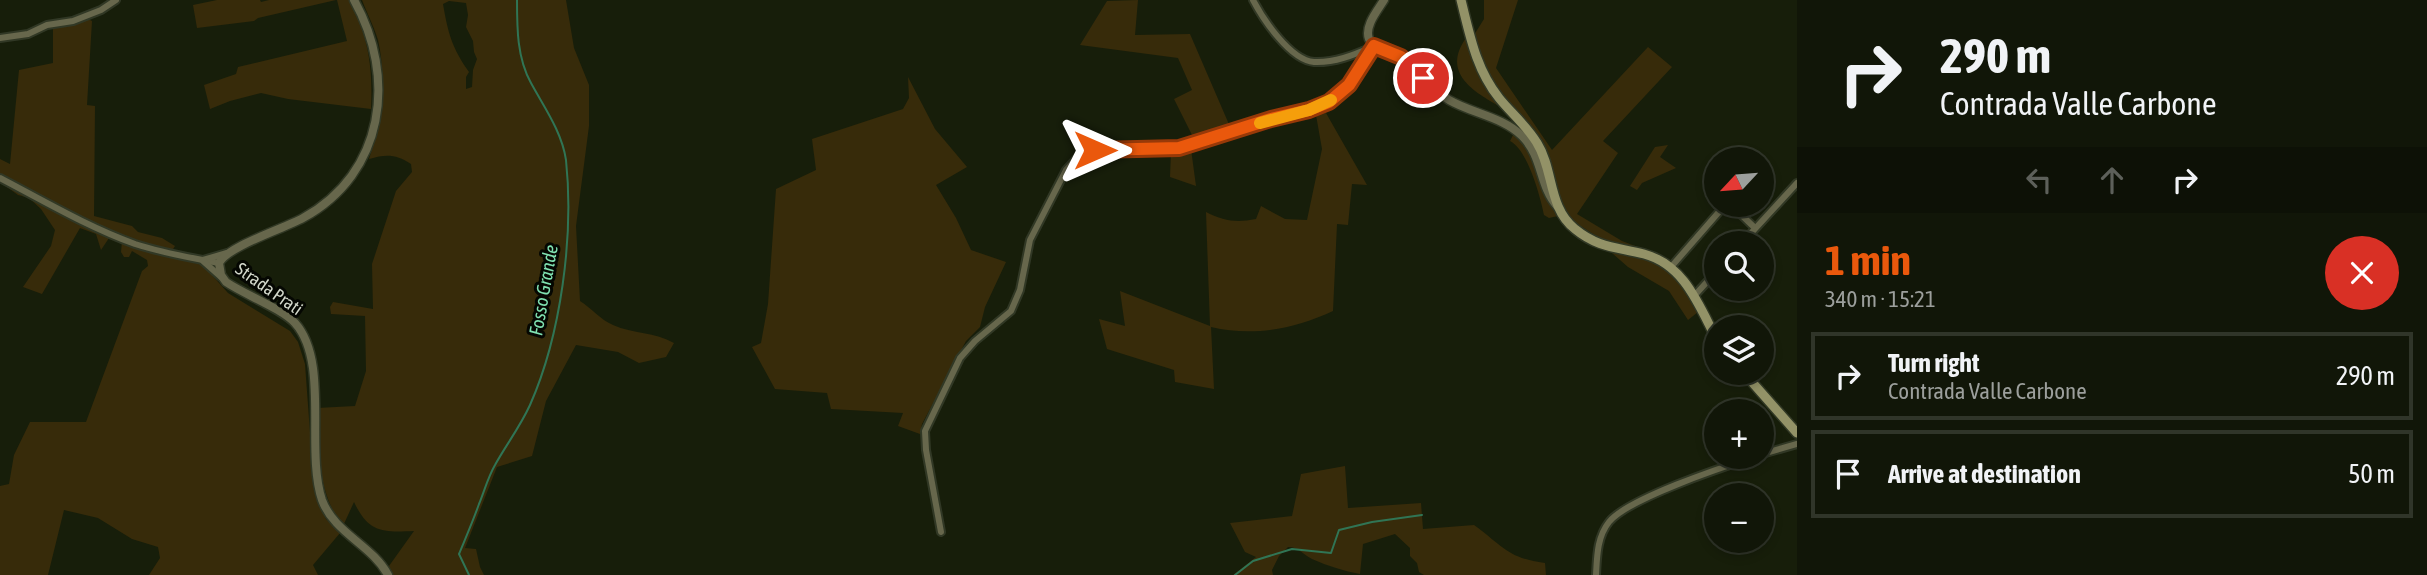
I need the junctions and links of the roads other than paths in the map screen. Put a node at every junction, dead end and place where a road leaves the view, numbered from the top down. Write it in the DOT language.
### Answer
graph roads {
  1 [pos="116,0"];
  2 [pos="354,0"];
  3 [pos="1253,0"];
  4 [pos="1384,0"];
  5 [pos="1461,0"];
  6 [pos="0,38"];
  7 [pos="1374,46"];
  8 [pos="0,178"];
  9 [pos="1797,183"];
  10 [pos="1557,206"];
  11 [pos="1715,217"];
  12 [pos="1744,217"];
  13 [pos="1755,228"];
  14 [pos="1752,231"];
  15 [pos="232,251"];
  16 [pos="202,260"];
  17 [pos="219,263"];
  18 [pos="1671,267"];
  19 [pos="223,279"];
  20 [pos="1704,285"];
  21 [pos="1695,295"];
  22 [pos="1705,315"];
  23 [pos="1755,385"];
  24 [pos="1797,433"];
  25 [pos="1797,444"];
  26 [pos="1774,451"];
  27 [pos="1720,469"];
  28 [pos="941,531"];
  29 [pos="388,575"];
  30 [pos="1596,575"];
  1 -- 6 [label="street"];
  2 -- 15 [label="street, Strada Prati"];
  3 -- 7 [label="street"];
  4 -- 7 [label="street"];
  5 -- 10 [label="main road"];
  7 -- 10 [label="street"];
  7 -- 28 [label="street"];
  8 -- 16 [label="street"];
  9 -- 13 [label="street"];
  10 -- 18 [label="main road"];
  11 -- 18 [label="street"];
  12 -- 13 [label="street"];
  13 -- 14 [label="street"];
  15 -- 16 [label="street"];
  15 -- 17 [label="street, Strada Prati"];
  16 -- 17 [label="street"];
  16 -- 19 [label="street"];
  17 -- 19 [label="street, Strada Prati"];
  18 -- 21 [label="main road"];
  19 -- 29 [label="street, Strada Prati"];
  20 -- 21 [label="street"];
  21 -- 22 [label="main road"];
  23 -- 24 [label="main road"];
  25 -- 26 [label="street"];
  27 -- 30 [label="street"];
}
